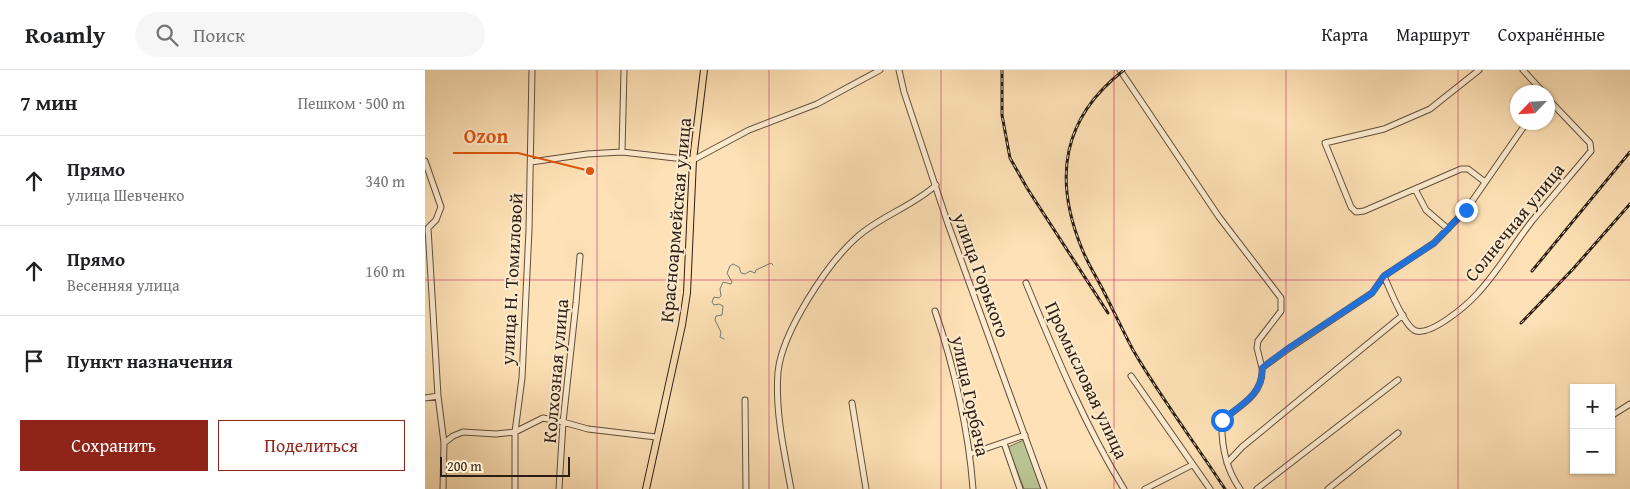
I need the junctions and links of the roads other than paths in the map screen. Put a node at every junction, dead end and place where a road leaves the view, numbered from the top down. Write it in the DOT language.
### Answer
graph roads {
  1 [pos="531,70"];
  2 [pos="624,70"];
  3 [pos="704,70"];
  4 [pos="880,70"];
  5 [pos="899,70"];
  6 [pos="1120,70"];
  7 [pos="1479,70"];
  8 [pos="1523,70"];
  9 [pos="1537,85"];
  10 [pos="1555,106"];
  11 [pos="1521,130"];
  12 [pos="622,152"];
  13 [pos="693,160"];
  14 [pos="425,161"];
  15 [pos="531,162"];
  16 [pos="1485,182"];
  17 [pos="935,185"];
  18 [pos="1415,189"];
  19 [pos="1448,229"];
  20 [pos="580,256"];
  21 [pos="1384,276"];
  22 [pos="1025,283"];
  23 [pos="935,311"];
  24 [pos="1403,315"];
  25 [pos="1262,368"];
  26 [pos="1131,376"];
  27 [pos="1398,380"];
  28 [pos="438,396"];
  29 [pos="425,398"];
  30 [pos="745,400"];
  31 [pos="852,403"];
  32 [pos="1630,404"];
  33 [pos="1615,413"];
  34 [pos="563,422"];
  35 [pos="515,432"];
  36 [pos="1398,433"];
  37 [pos="1025,435"];
  38 [pos="656,437"];
  39 [pos="444,443"];
  40 [pos="1004,443"];
  41 [pos="970,454"];
  42 [pos="1227,463"];
  43 [pos="1192,465"];
  44 [pos="443,489"];
  45 [pos="515,489"];
  46 [pos="559,489"];
  47 [pos="646,489"];
  48 [pos="746,489"];
  49 [pos="791,489"];
  50 [pos="866,489"];
  51 [pos="973,489"];
  52 [pos="1021,489"];
  53 [pos="1044,489"];
  54 [pos="1124,489"];
  55 [pos="1145,489"];
  56 [pos="1210,489"];
  57 [pos="1240,489"];
  58 [pos="1257,489"];
  59 [pos="1328,489"];
  1 -- 15 [label="street, улица Н. Томиловой"];
  2 -- 12 [label="street"];
  3 -- 13 [label="main road, Красноармейская улица"];
  4 -- 13 [label="street"];
  5 -- 17 [label="street, улица Горького"];
  6 -- 25 [label="street"];
  7 -- 18 [label="street"];
  8 -- 9 [label="street"];
  10 -- 24 [label="street, Солнечная улица"];
  11 -- 16 [label="street"];
  12 -- 13 [label="street"];
  12 -- 15 [label="street"];
  13 -- 38 [label="main road, Красноармейская улица"];
  14 -- 28 [label="street"];
  15 -- 35 [label="street, улица Н. Томиловой"];
  16 -- 18 [label="street"];
  16 -- 19 [label="street"];
  17 -- 37 [label="street, улица Горького"];
  17 -- 49 [label="street"];
  18 -- 19 [label="street"];
  19 -- 21 [label="street"];
  20 -- 34 [label="street, Колхозная улица"];
  21 -- 24 [label="street"];
  21 -- 25 [label="street"];
  22 -- 54 [label="street, Промысловая улица"];
  23 -- 41 [label="street, улица Горбача"];
  24 -- 42 [label="street"];
  25 -- 42 [label="street"];
  26 -- 43 [label="street"];
  27 -- 58 [label="street"];
  28 -- 29 [label="street"];
  28 -- 39 [label="street"];
  30 -- 48 [label="street"];
  31 -- 50 [label="street"];
  32 -- 33 [label="street"];
  34 -- 35 [label="street"];
  34 -- 38 [label="street"];
  34 -- 46 [label="street, Колхозная улица"];
  35 -- 39 [label="street"];
  35 -- 45 [label="street, улица Н. Томиловой"];
  36 -- 59 [label="street"];
  37 -- 40 [label="street"];
  37 -- 53 [label="street, улица Горького"];
  38 -- 47 [label="main road, Красноармейская улица"];
  39 -- 44 [label="street"];
  40 -- 41 [label="street"];
  40 -- 52 [label="street"];
  41 -- 51 [label="street, улица Горбача"];
  42 -- 57 [label="street"];
  43 -- 55 [label="street"];
  43 -- 56 [label="street"];
}
